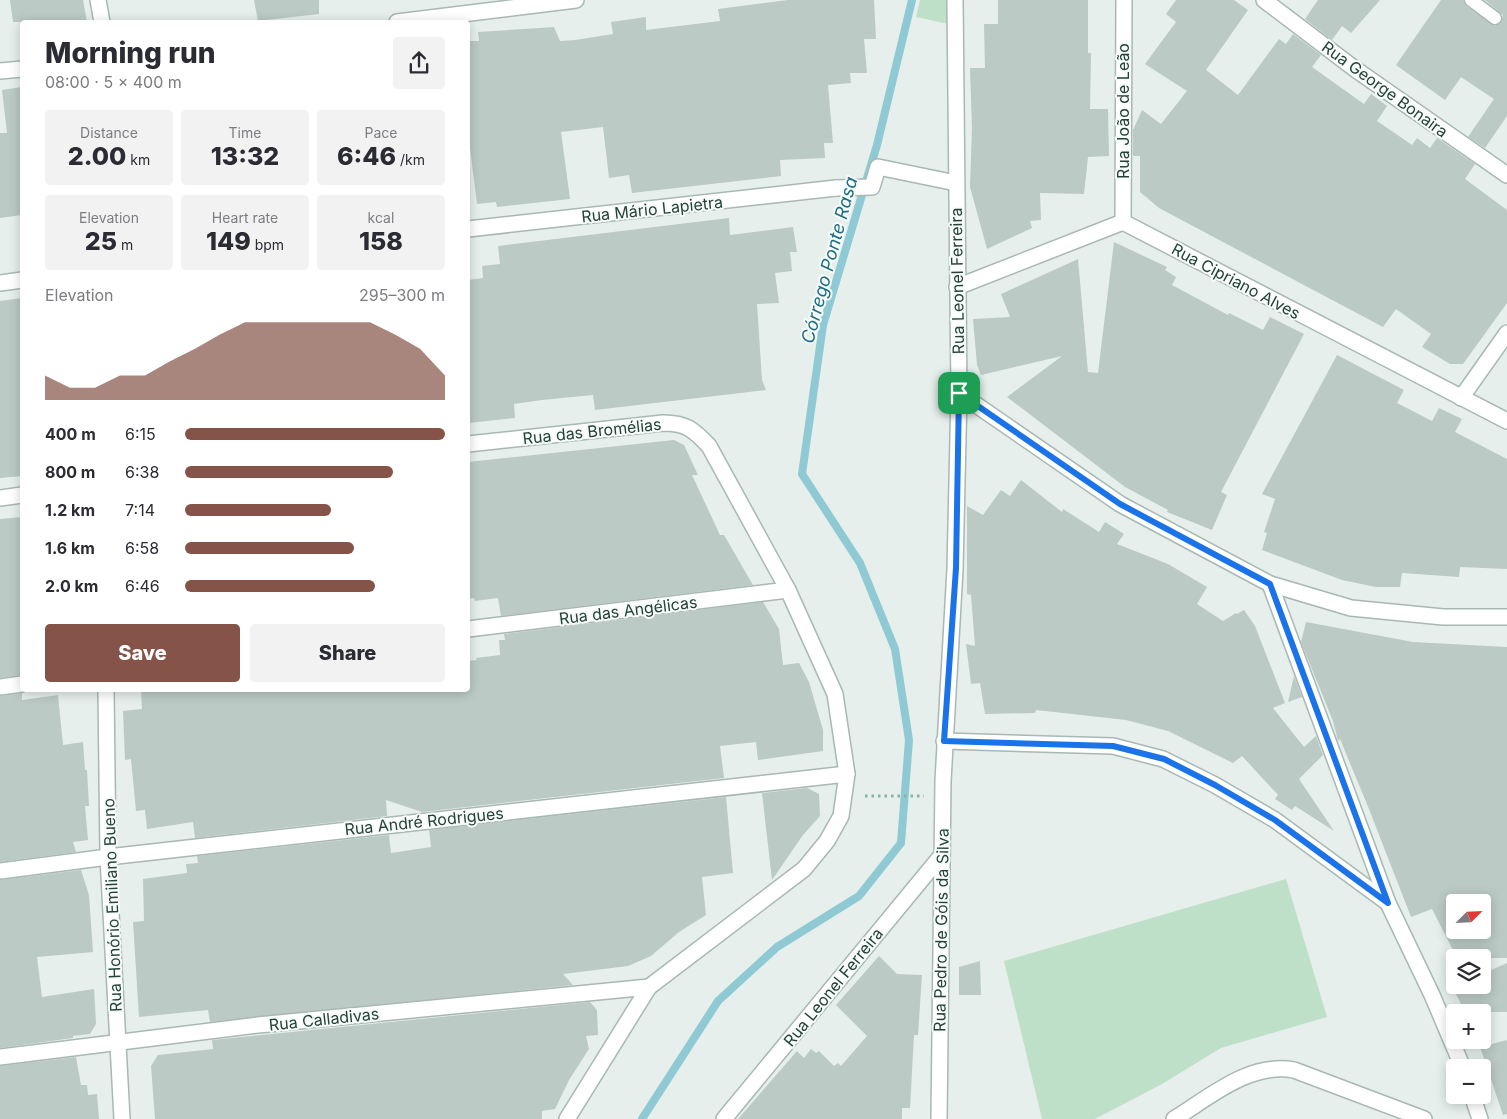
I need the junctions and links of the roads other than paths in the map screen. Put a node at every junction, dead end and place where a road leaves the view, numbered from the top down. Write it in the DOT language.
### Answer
graph roads {
  1 [pos="98,0"];
  2 [pos="576,0"];
  3 [pos="955,0"];
  4 [pos="1124,0"];
  5 [pos="1264,0"];
  6 [pos="1471,0"];
  7 [pos="1494,18"];
  8 [pos="102,20"];
  9 [pos="413,20"];
  10 [pos="20,69"];
  11 [pos="0,72"];
  12 [pos="1507,176"];
  13 [pos="956,183"];
  14 [pos="1123,222"];
  15 [pos="470,229"];
  16 [pos="20,280"];
  17 [pos="0,283"];
  18 [pos="957,288"];
  19 [pos="1507,333"];
  20 [pos="959,393"];
  21 [pos="1460,398"];
  22 [pos="1507,421"];
  23 [pos="470,444"];
  24 [pos="20,495"];
  25 [pos="0,498"];
  26 [pos="1270,584"];
  27 [pos="788,590"];
  28 [pos="1507,617"];
  29 [pos="470,629"];
  30 [pos="20,684"];
  31 [pos="0,687"];
  32 [pos="106,692"];
  33 [pos="944,741"];
  34 [pos="847,774"];
  35 [pos="108,856"];
  36 [pos="941,856"];
  37 [pos="0,871"];
  38 [pos="1388,903"];
  39 [pos="649,987"];
  40 [pos="118,1042"];
  41 [pos="0,1057"];
  42 [pos="1459,1059"];
  43 [pos="1475,1104"];
  44 [pos="122,1119"];
  45 [pos="568,1119"];
  46 [pos="724,1119"];
  47 [pos="939,1119"];
  48 [pos="1174,1119"];
  49 [pos="1424,1119"];
  50 [pos="1480,1119"];
  1 -- 8 [label="street"];
  2 -- 9 [label="street"];
  3 -- 13 [label="street, Rua Leonel Ferreira"];
  4 -- 14 [label="street, Rua João de Leão"];
  5 -- 12 [label="street, Rua George Bonaira"];
  6 -- 7 [label="lane"];
  10 -- 11 [label="street"];
  13 -- 15 [label="street, Rua Mário Lapietra"];
  13 -- 18 [label="street, Rua Leonel Ferreira"];
  14 -- 18 [label="street"];
  14 -- 21 [label="street, Rua Cipriano Alves"];
  16 -- 17 [label="street"];
  18 -- 20 [label="street, Rua Leonel Ferreira"];
  19 -- 21 [label="street"];
  20 -- 26 [label="street"];
  20 -- 33 [label="street, Rua Leonel Ferreira"];
  21 -- 22 [label="street, Rua Cipriano Alves"];
  23 -- 27 [label="street, Rua das Bromélias"];
  24 -- 25 [label="street"];
  26 -- 28 [label="street"];
  26 -- 38 [label="street"];
  27 -- 29 [label="street, Rua das Angélicas"];
  27 -- 34 [label="street, Rua das Bromélias"];
  30 -- 31 [label="street"];
  32 -- 35 [label="street, Rua Honório Emiliano Bueno"];
  33 -- 36 [label="street, Rua Pedro de Góis da Silva"];
  33 -- 38 [label="street"];
  34 -- 35 [label="street, Rua André Rodrigues"];
  34 -- 39 [label="street, Rua das Bromélias"];
  35 -- 37 [label="street, Rua André Rodrigues"];
  35 -- 40 [label="street, Rua Honório Emiliano Bueno"];
  36 -- 46 [label="street, Rua Leonel Ferreira"];
  36 -- 47 [label="street, Rua Pedro de Góis da Silva"];
  38 -- 42 [label="street"];
  39 -- 40 [label="street, Rua Calladivas"];
  39 -- 45 [label="street"];
  40 -- 41 [label="street, Rua Calladivas"];
  40 -- 44 [label="street, Rua Honório Emiliano Bueno"];
  43 -- 50 [label="street"];
  48 -- 49 [label="street"];
}
